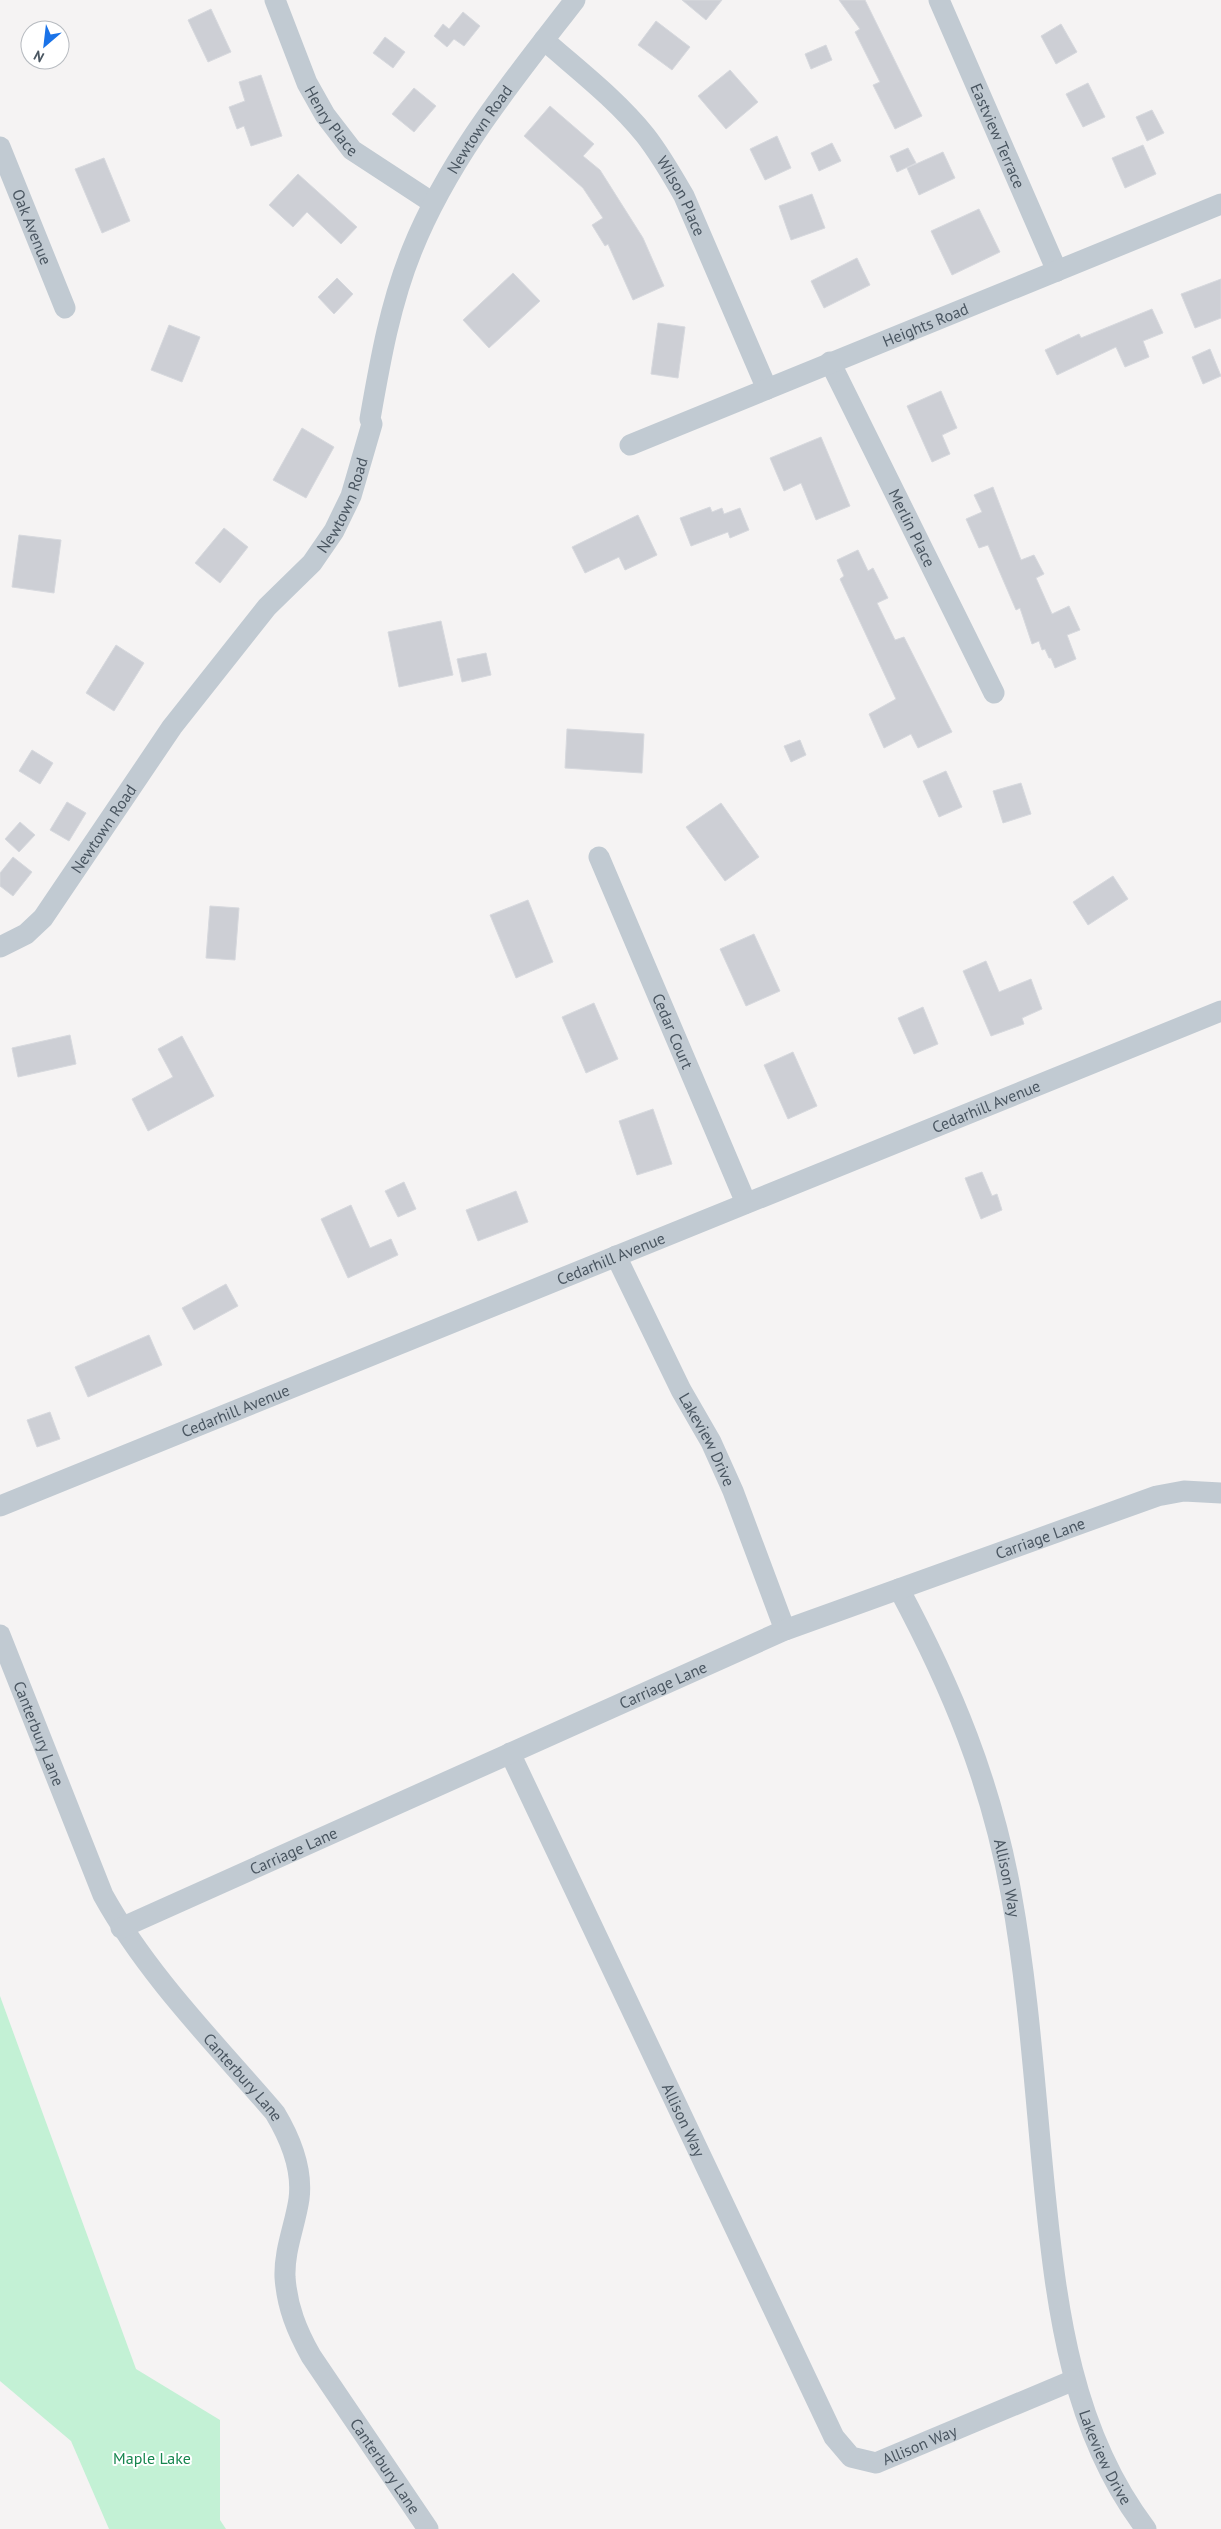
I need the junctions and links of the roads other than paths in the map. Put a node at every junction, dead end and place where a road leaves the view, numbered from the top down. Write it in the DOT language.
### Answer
graph roads {
  1 [pos="275,0"];
  2 [pos="575,0"];
  3 [pos="939,0"];
  4 [pos="544,40"];
  5 [pos="0,147"];
  6 [pos="433,203"];
  7 [pos="1221,204"];
  8 [pos="1057,271"];
  9 [pos="65,308"];
  10 [pos="830,362"];
  11 [pos="767,388"];
  12 [pos="630,445"];
  13 [pos="994,693"];
  14 [pos="600,857"];
  15 [pos="0,947"];
  16 [pos="1221,1011"];
  17 [pos="746,1203"];
  18 [pos="616,1256"];
  19 [pos="1221,1493"];
  20 [pos="0,1506"];
  21 [pos="899,1589"];
  22 [pos="785,1630"];
  23 [pos="0,1635"];
  24 [pos="510,1753"];
  25 [pos="121,1928"];
  26 [pos="1074,2380"];
  27 [pos="428,2529"];
  28 [pos="1146,2529"];
  1 -- 6 [label="street, Henry Place"];
  2 -- 4 [label="street, Newtown Road"];
  3 -- 8 [label="street, Eastview Terrace"];
  4 -- 6 [label="street, Newtown Road"];
  4 -- 11 [label="street, Wilson Place"];
  5 -- 9 [label="street, Oak Avenue"];
  6 -- 15 [label="street, Newtown Road"];
  7 -- 8 [label="street, Heights Road"];
  8 -- 10 [label="street, Heights Road"];
  10 -- 11 [label="street, Heights Road"];
  10 -- 13 [label="street, Merlin Place"];
  11 -- 12 [label="street, Heights Road"];
  14 -- 17 [label="street, Cedar Court"];
  16 -- 17 [label="street, Cedarhill Avenue"];
  17 -- 18 [label="street, Cedarhill Avenue"];
  18 -- 20 [label="street, Cedarhill Avenue"];
  18 -- 22 [label="street, Lakeview Drive"];
  19 -- 21 [label="street, Carriage Lane"];
  21 -- 22 [label="street, Carriage Lane"];
  21 -- 26 [label="street, Allison Way"];
  22 -- 24 [label="street, Carriage Lane"];
  23 -- 25 [label="street, Canterbury Lane"];
  24 -- 25 [label="street, Carriage Lane"];
  24 -- 26 [label="street, Allison Way"];
  25 -- 27 [label="street, Canterbury Lane"];
  26 -- 28 [label="street, Lakeview Drive"];
}
